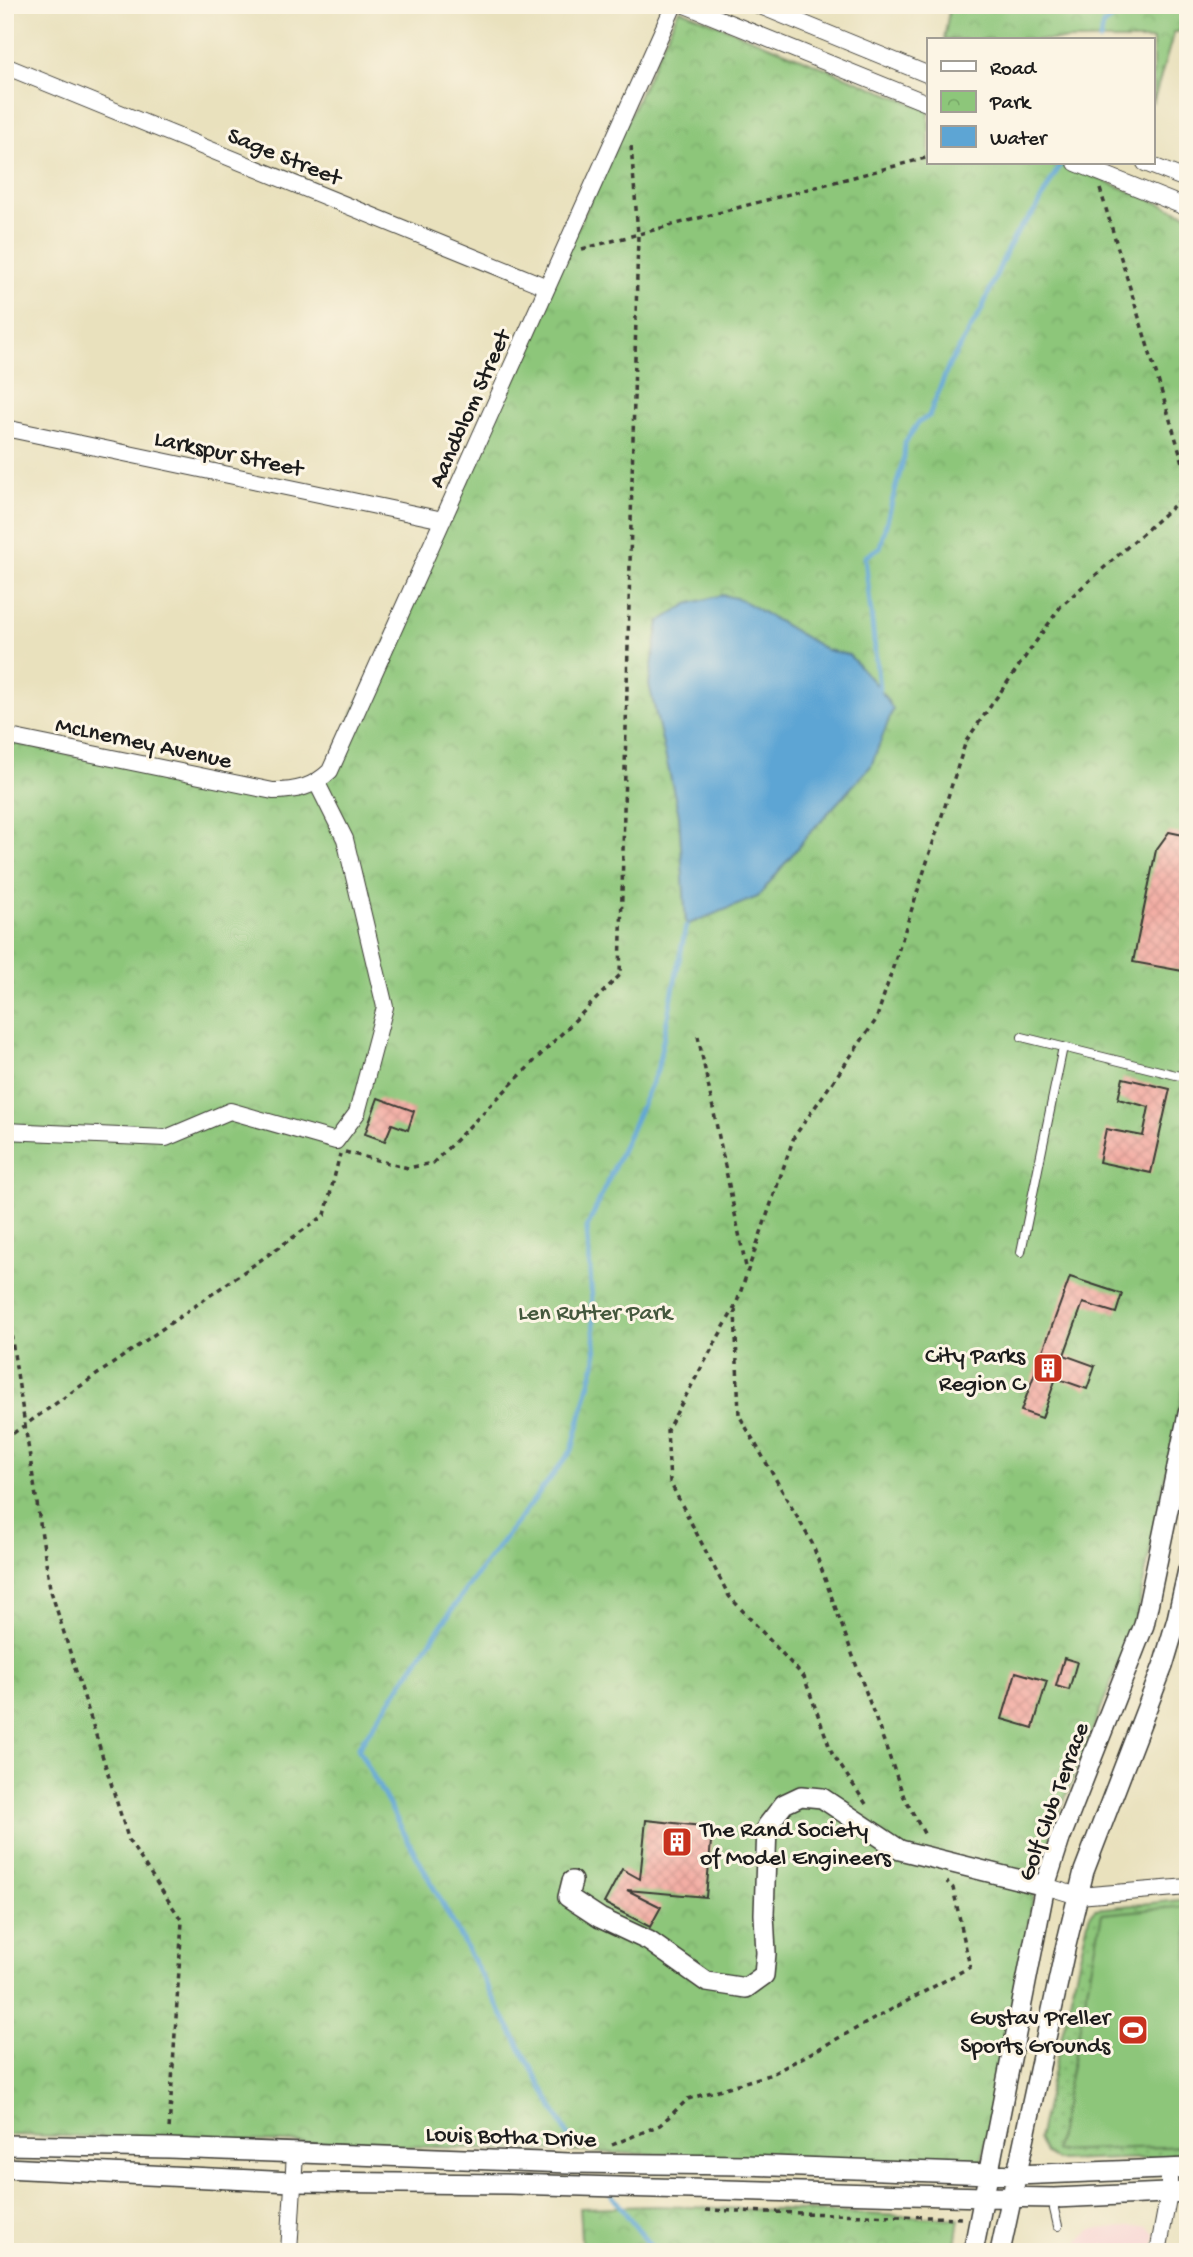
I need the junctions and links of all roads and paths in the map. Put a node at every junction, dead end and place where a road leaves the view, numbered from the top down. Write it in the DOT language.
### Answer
graph roads {
  1 [pos="674,5"];
  2 [pos="685,5"];
  3 [pos="758,5"];
  4 [pos="5,66"];
  5 [pos="927,74"];
  6 [pos="927,103"];
  7 [pos="630,134"];
  8 [pos="927,158"];
  9 [pos="1079,164"];
  10 [pos="1148,164"];
  11 [pos="1188,180"];
  12 [pos="1099,187"];
  13 [pos="1188,208"];
  14 [pos="638,234"];
  15 [pos="563,254"];
  16 [pos="547,286"];
  17 [pos="5,428"];
  18 [pos="1188,479"];
  19 [pos="1188,493"];
  20 [pos="443,520"];
  21 [pos="5,736"];
  22 [pos="317,783"];
  23 [pos="698,1036"];
  24 [pos="1022,1037"];
  25 [pos="1063,1047"];
  26 [pos="1188,1078"];
  27 [pos="5,1131"];
  28 [pos="1021,1252"];
  29 [pos="747,1274"];
  30 [pos="5,1296"];
  31 [pos="735,1309"];
  32 [pos="1188,1413"];
  33 [pos="25,1425"];
  34 [pos="5,1439"];
  35 [pos="1188,1570"];
  36 [pos="869,1809"];
  37 [pos="929,1843"];
  38 [pos="945,1878"];
  39 [pos="572,1881"];
  40 [pos="1045,1886"];
  41 [pos="1188,1887"];
  42 [pos="1078,1896"];
  43 [pos="168,2137"];
  44 [pos="5,2145"];
  45 [pos="295,2153"];
  46 [pos="597,2156"];
  47 [pos="5,2168"];
  48 [pos="1178,2169"];
  49 [pos="989,2174"];
  50 [pos="1016,2175"];
  51 [pos="292,2182"];
  52 [pos="1178,2193"];
  53 [pos="984,2197"];
  54 [pos="1011,2197"];
  55 [pos="1055,2198"];
  56 [pos="705,2210"];
  57 [pos="963,2218"];
  58 [pos="1058,2226"];
  59 [pos="289,2252"];
  60 [pos="973,2252"];
  61 [pos="1000,2252"];
  62 [pos="1158,2252"];
  1 -- 15 [label="street, Aandblom Street"];
  2 -- 6 [label="street"];
  3 -- 5 [label="street"];
  4 -- 16 [label="street, Sage Street"];
  7 -- 14 [label="path"];
  8 -- 14 [label="path"];
  9 -- 13 [label="street"];
  10 -- 11 [label="street"];
  12 -- 18 [label="path"];
  14 -- 15 [label="path"];
  14 -- 33 [label="path"];
  15 -- 16 [label="street, Aandblom Street"];
  16 -- 20 [label="street, Aandblom Street"];
  17 -- 20 [label="street, Larkspur Street"];
  19 -- 29 [label="path"];
  20 -- 22 [label="street, Aandblom Street"];
  21 -- 22 [label="street, McLnerney Avenue"];
  22 -- 27 [label="street"];
  23 -- 29 [label="path"];
  24 -- 25 [label="lane"];
  25 -- 26 [label="lane"];
  25 -- 28 [label="lane"];
  29 -- 36 [label="path"];
  30 -- 33 [label="path"];
  31 -- 37 [label="path"];
  32 -- 40 [label="street, Golf Club Terrace"];
  33 -- 34 [label="path"];
  33 -- 43 [label="path"];
  35 -- 42 [label="street"];
  38 -- 46 [label="path"];
  39 -- 40 [label="street"];
  40 -- 42 [label="street"];
  40 -- 49 [label="street, Golf Club Terrace"];
  41 -- 42 [label="street"];
  42 -- 50 [label="street"];
  44 -- 45 [label="street, Louis Botha Drive"];
  45 -- 46 [label="street, Louis Botha Drive"];
  45 -- 51 [label="street"];
  46 -- 49 [label="street, Louis Botha Drive"];
  47 -- 51 [label="street, Louis Botha Drive"];
  48 -- 50 [label="street, Louis Botha Drive"];
  48 -- 52 [label="street"];
  49 -- 50 [label="street, Louis Botha Drive"];
  49 -- 53 [label="street, Golf Club Terrace"];
  50 -- 54 [label="street"];
  51 -- 53 [label="street, Louis Botha Drive"];
  51 -- 59 [label="street"];
  52 -- 55 [label="street, Louis Botha Drive"];
  52 -- 62 [label="street"];
  53 -- 54 [label="street, Louis Botha Drive"];
  53 -- 60 [label="street, Golf Club Terrace"];
  54 -- 55 [label="street, Louis Botha Drive"];
  54 -- 61 [label="street"];
  55 -- 58 [label="lane"];
  56 -- 57 [label="path"];
}
